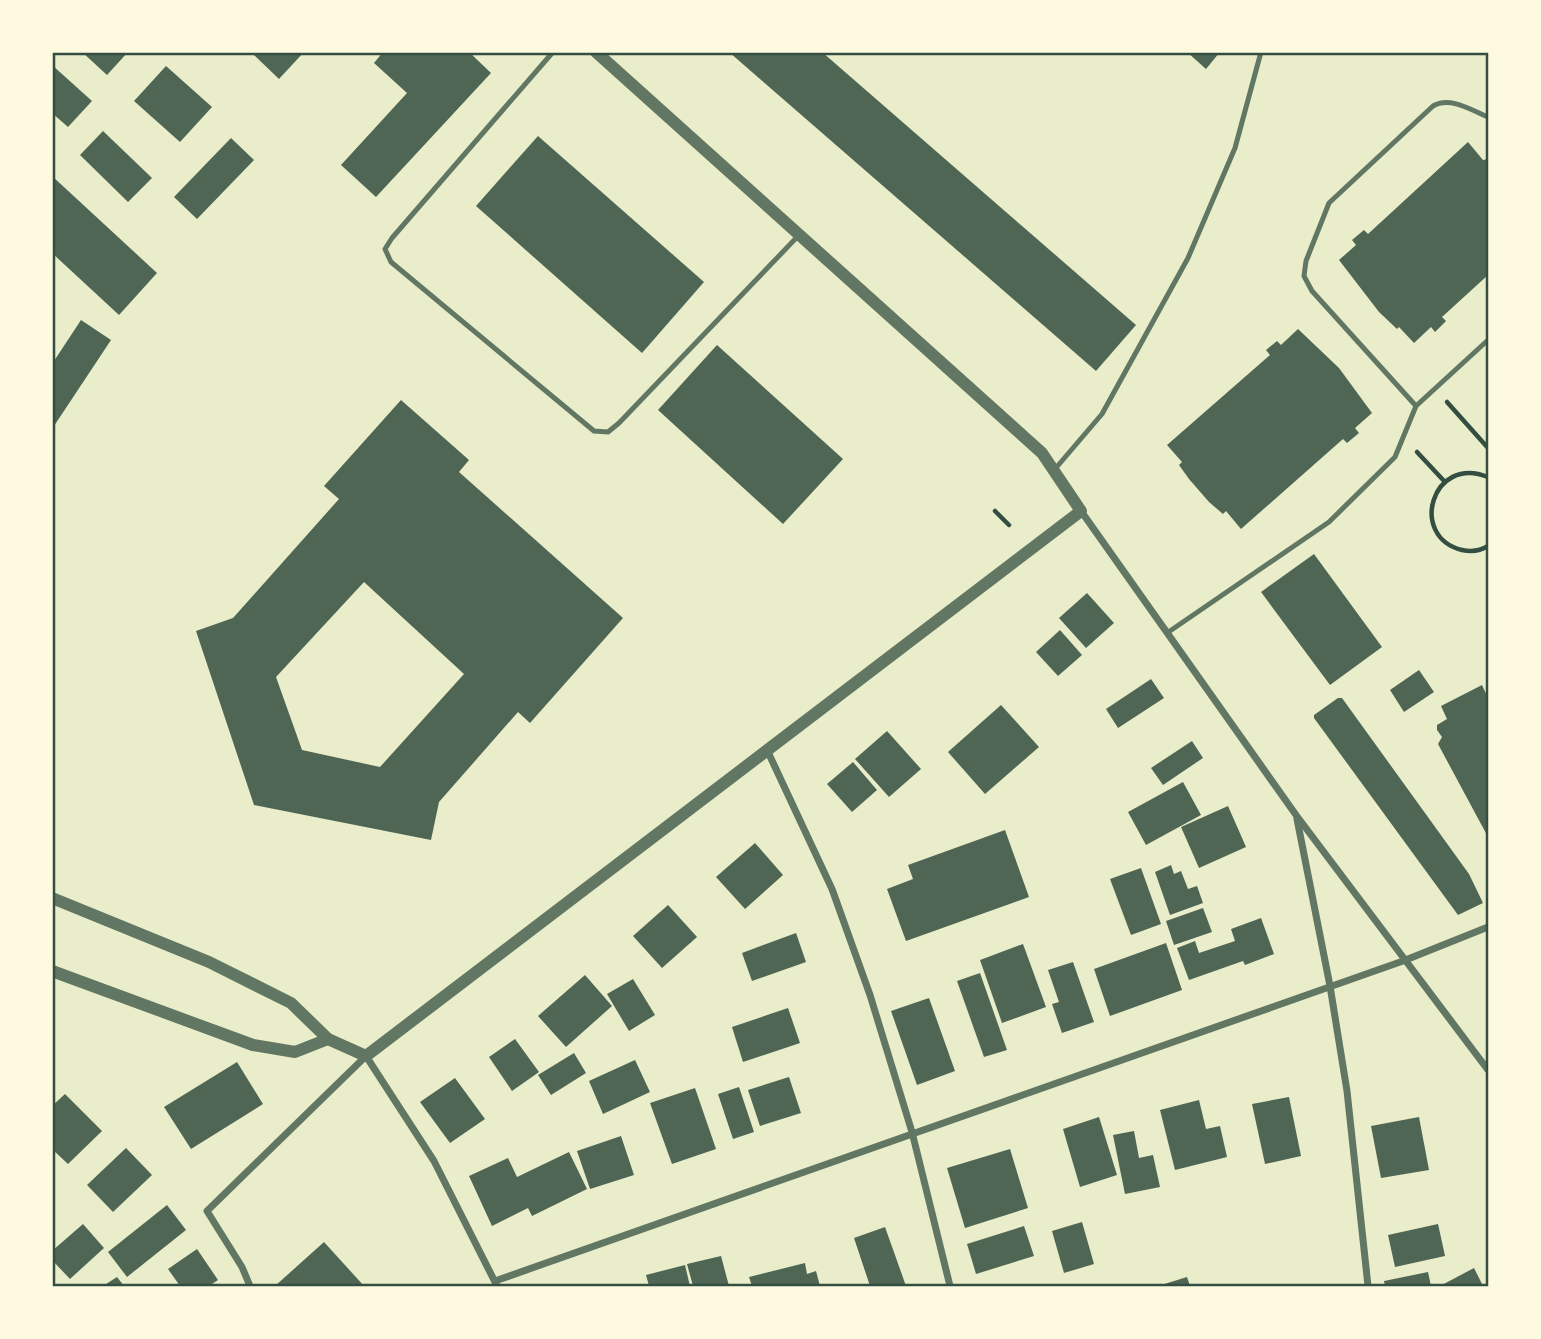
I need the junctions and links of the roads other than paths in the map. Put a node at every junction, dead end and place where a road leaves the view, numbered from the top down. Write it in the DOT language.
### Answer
graph roads {
  1 [pos="553,52"];
  2 [pos="596,52"];
  3 [pos="1261,52"];
  4 [pos="1489,117"];
  5 [pos="799,235"];
  6 [pos="1489,340"];
  7 [pos="1416,406"];
  8 [pos="1055,470"];
  9 [pos="1081,511"];
  10 [pos="1167,633"];
  11 [pos="768,752"];
  12 [pos="1296,815"];
  13 [pos="52,898"];
  14 [pos="1489,927"];
  15 [pos="1403,961"];
  16 [pos="52,971"];
  17 [pos="1330,986"];
  18 [pos="328,1038"];
  19 [pos="366,1056"];
  20 [pos="1489,1070"];
  21 [pos="912,1132"];
  22 [pos="496,1284"];
  23 [pos="250,1286"];
  24 [pos="950,1286"];
  25 [pos="1368,1286"];
  1 -- 5 [label="lane"];
  2 -- 5 [label="street"];
  3 -- 8 [label="lane"];
  4 -- 7 [label="lane"];
  5 -- 8 [label="street"];
  6 -- 7 [label="lane"];
  7 -- 10 [label="lane"];
  8 -- 9 [label="street"];
  9 -- 10 [label="street"];
  9 -- 11 [label="street"];
  10 -- 12 [label="street"];
  11 -- 19 [label="street"];
  11 -- 21 [label="street"];
  12 -- 15 [label="street"];
  12 -- 17 [label="street"];
  13 -- 18 [label="street"];
  14 -- 15 [label="street"];
  15 -- 17 [label="street"];
  15 -- 20 [label="street"];
  16 -- 18 [label="street"];
  17 -- 21 [label="street"];
  17 -- 25 [label="street"];
  18 -- 19 [label="street"];
  19 -- 22 [label="street"];
  19 -- 23 [label="street"];
  21 -- 22 [label="street"];
  21 -- 24 [label="street"];
}
